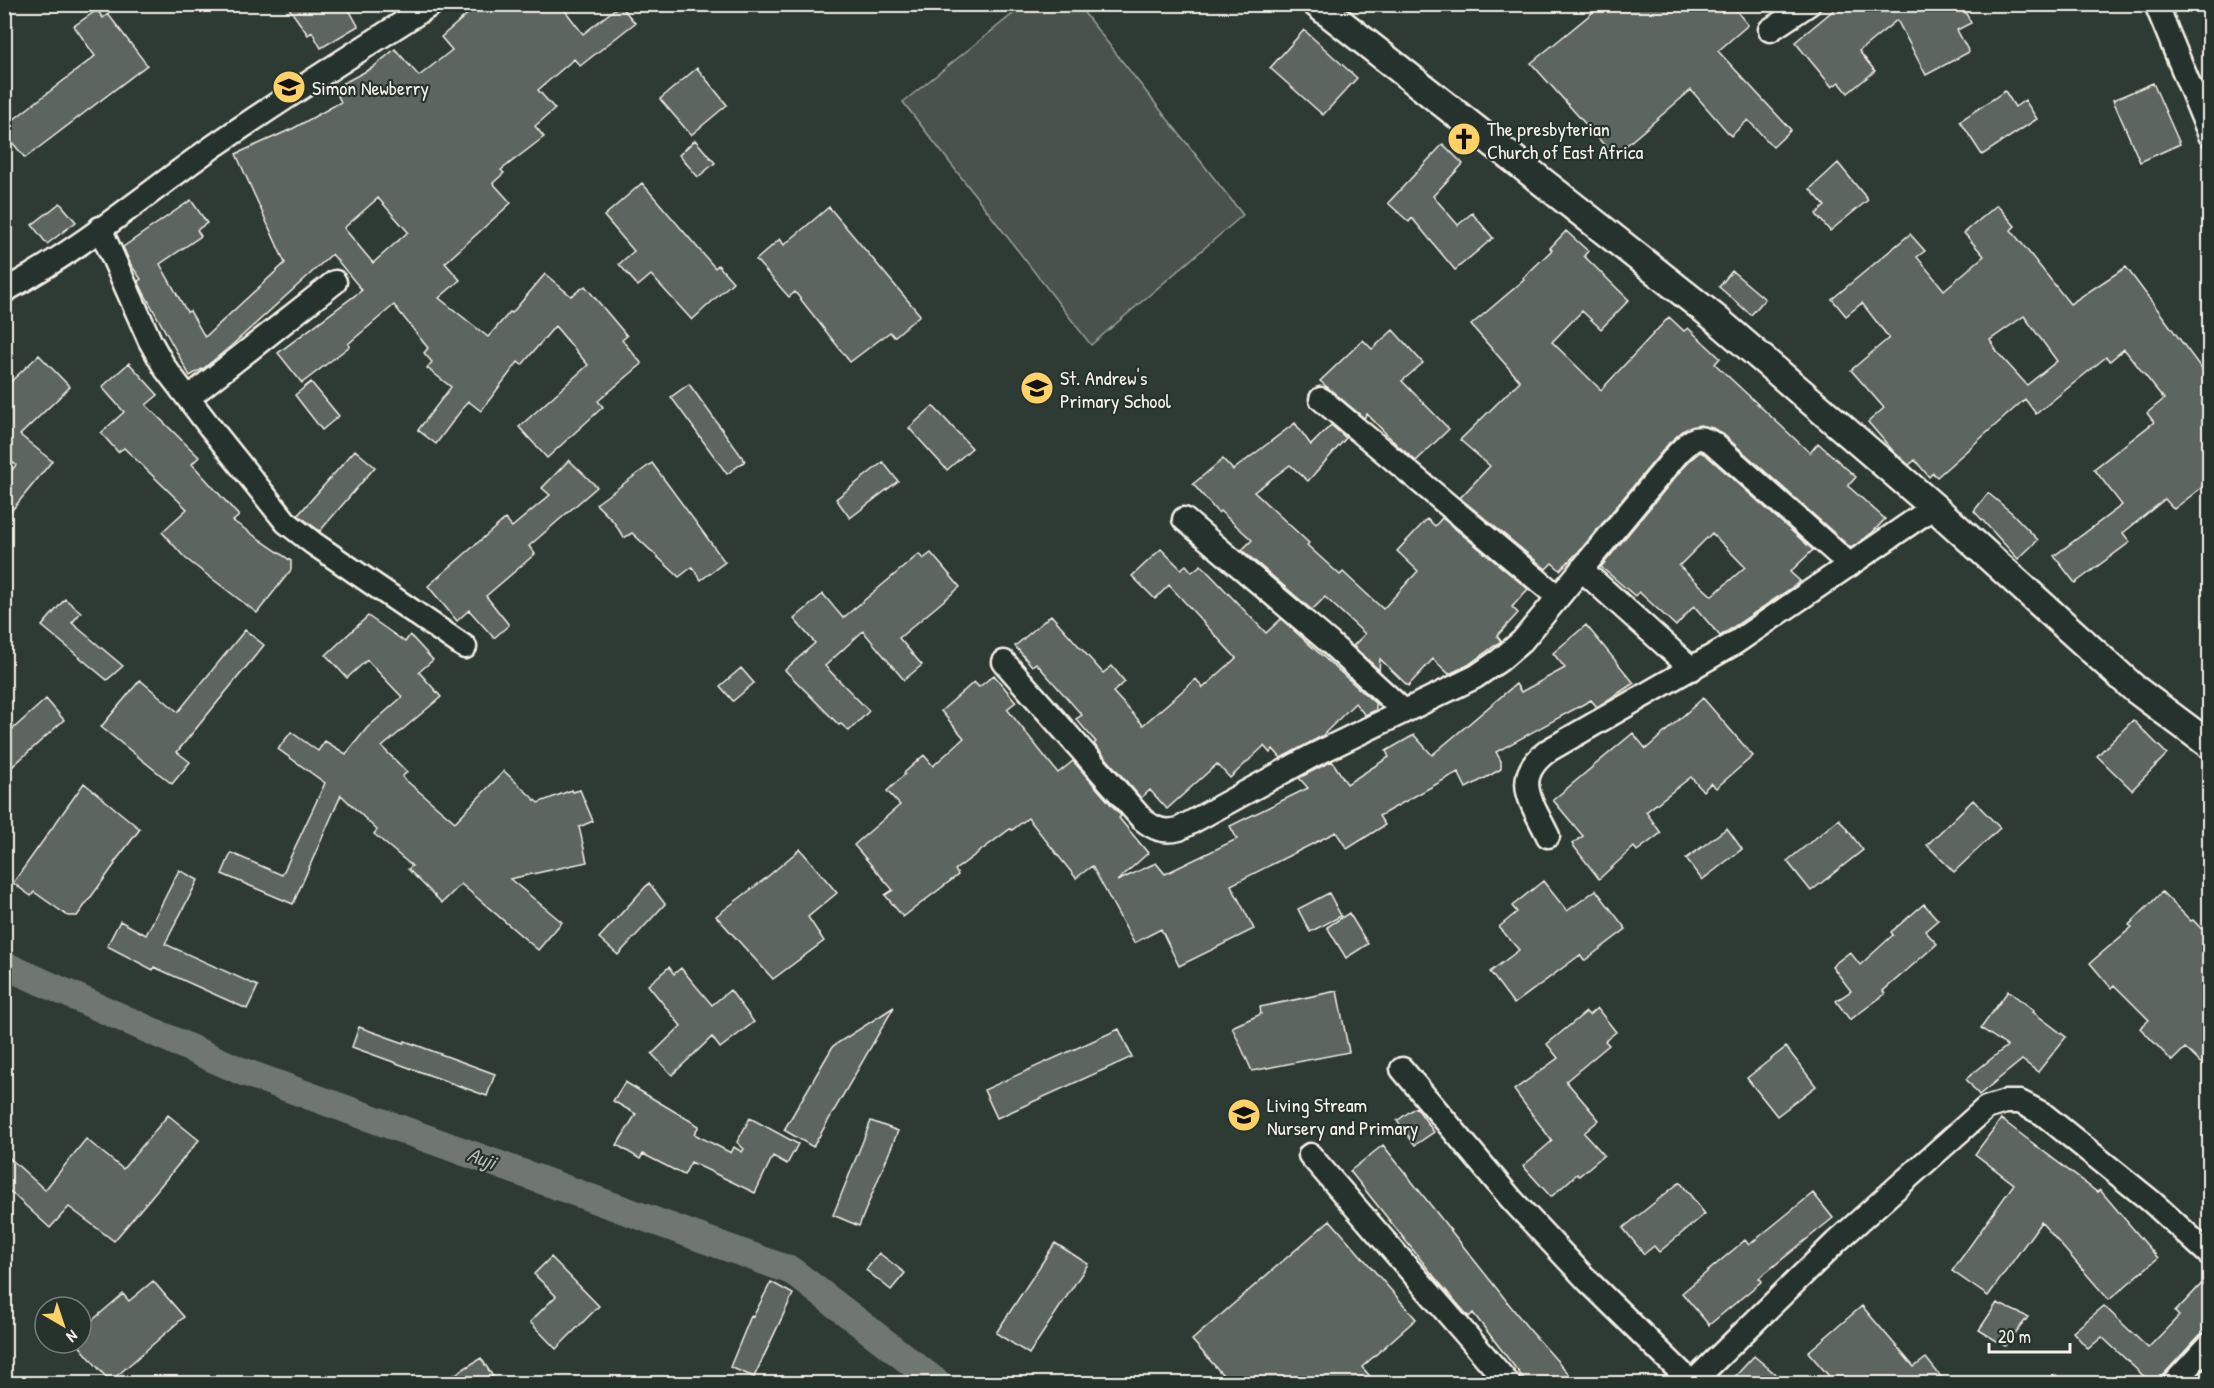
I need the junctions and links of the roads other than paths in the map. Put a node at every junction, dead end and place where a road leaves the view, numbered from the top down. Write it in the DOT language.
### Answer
graph roads {
  1 [pos="432,4"];
  2 [pos="1317,4"];
  3 [pos="1809,4"];
  4 [pos="2156,4"];
  5 [pos="1770,30"];
  6 [pos="2210,135"];
  7 [pos="100,228"];
  8 [pos="335,282"];
  9 [pos="4,291"];
  10 [pos="188,398"];
  11 [pos="1321,399"];
  12 [pos="1934,507"];
  13 [pos="1184,519"];
  14 [pos="1850,565"];
  15 [pos="1581,569"];
  16 [pos="1558,597"];
  17 [pos="465,647"];
  18 [pos="1004,662"];
  19 [pos="1692,669"];
  20 [pos="1404,711"];
  21 [pos="2210,745"];
  22 [pos="1548,836"];
  23 [pos="1402,1069"];
  24 [pos="1310,1155"];
  25 [pos="2210,1255"];
  26 [pos="2210,1344"];
  27 [pos="1509,1383"];
  28 [pos="1692,1383"];
  29 [pos="2173,1383"];
  1 -- 7 [label="street"];
  2 -- 12 [label="street"];
  3 -- 5 [label="street"];
  4 -- 6 [label="street"];
  7 -- 9 [label="street"];
  7 -- 10 [label="street"];
  8 -- 10 [label="street"];
  10 -- 17 [label="street"];
  11 -- 16 [label="street"];
  12 -- 14 [label="street"];
  12 -- 21 [label="street"];
  13 -- 20 [label="street"];
  14 -- 15 [label="street"];
  14 -- 19 [label="street"];
  15 -- 16 [label="street"];
  15 -- 19 [label="street"];
  16 -- 20 [label="street"];
  18 -- 20 [label="street"];
  19 -- 22 [label="street"];
  23 -- 28 [label="street"];
  24 -- 27 [label="street"];
  25 -- 28 [label="street"];
  26 -- 29 [label="street"];
}
